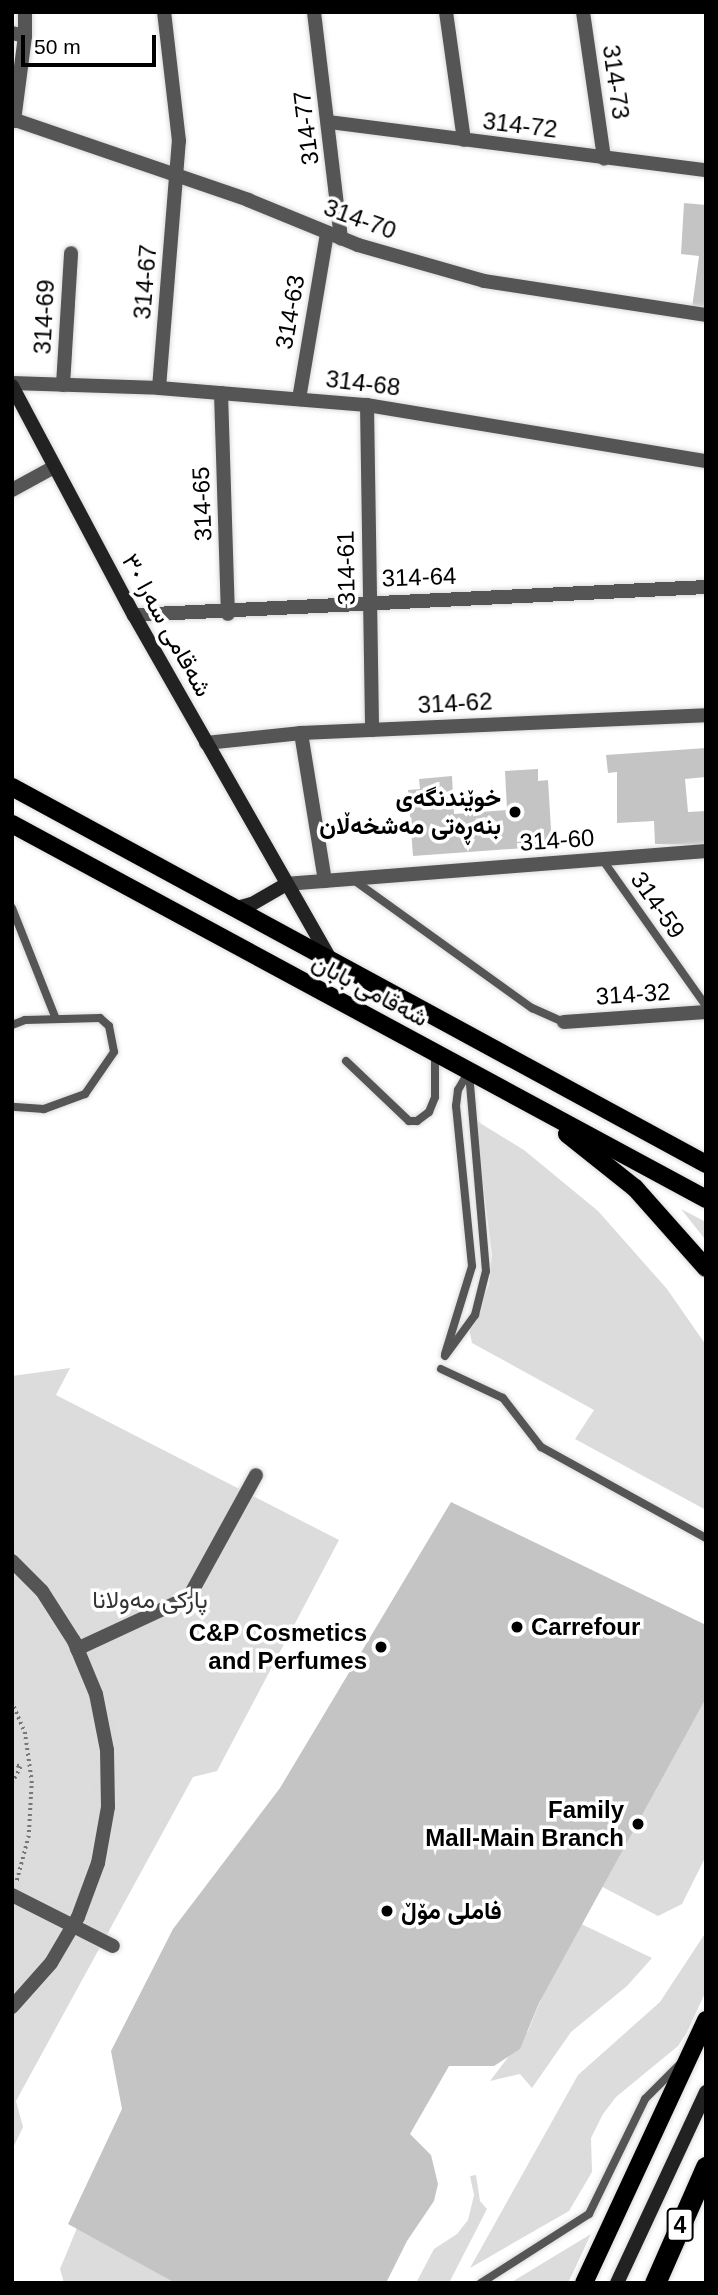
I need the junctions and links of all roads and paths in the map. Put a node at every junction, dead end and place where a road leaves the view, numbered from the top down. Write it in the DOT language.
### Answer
graph roads {
  1 [pos="25,12"];
  2 [pos="164,12"];
  3 [pos="314,12"];
  4 [pos="446,12"];
  5 [pos="583,12"];
  6 [pos="18,35"];
  7 [pos="13,120"];
  8 [pos="329,122"];
  9 [pos="464,140"];
  10 [pos="604,158"];
  11 [pos="706,170"];
  12 [pos="176,179"];
  13 [pos="334,235"];
  14 [pos="71,253"];
  15 [pos="706,315"];
  16 [pos="12,385"];
  17 [pos="63,385"];
  18 [pos="159,388"];
  19 [pos="221,393"];
  20 [pos="299,399"];
  21 [pos="367,405"];
  22 [pos="706,461"];
  23 [pos="54,467"];
  24 [pos="12,490"];
  25 [pos="706,587"];
  26 [pos="369,602"];
  27 [pos="228,614"];
  28 [pos="134,615"];
  29 [pos="706,715"];
  30 [pos="372,730"];
  31 [pos="301,733"];
  32 [pos="206,743"];
  33 [pos="12,787"];
  34 [pos="12,824"];
  35 [pos="706,851"];
  36 [pos="602,859"];
  37 [pos="353,879"];
  38 [pos="326,881"];
  39 [pos="286,884"];
  40 [pos="12,908"];
  41 [pos="233,909"];
  42 [pos="331,961"];
  43 [pos="706,1006"];
  44 [pos="706,1012"];
  45 [pos="56,1019"];
  46 [pos="564,1022"];
  47 [pos="12,1025"];
  48 [pos="455,1029"];
  49 [pos="483,1045"];
  50 [pos="438,1054"];
  51 [pos="346,1061"];
  52 [pos="469,1071"];
  53 [pos="511,1093"];
  54 [pos="12,1107"];
  55 [pos="706,1164"];
  56 [pos="706,1199"];
  57 [pos="706,1268"];
  58 [pos="441,1368"];
  59 [pos="256,1475"];
  60 [pos="706,1538"];
  61 [pos="12,1561"];
  62 [pos="77,1649"];
  63 [pos="12,1702"];
  64 [pos="12,1763"];
  65 [pos="30,1766"];
  66 [pos="21,1767"];
  67 [pos="12,1783"];
  68 [pos="12,1894"];
  69 [pos="73,1926"];
  70 [pos="113,1946"];
  71 [pos="12,2007"];
  72 [pos="706,2020"];
  73 [pos="706,2029"];
  74 [pos="690,2054"];
  75 [pos="706,2092"];
  76 [pos="706,2167"];
  77 [pos="481,2283"];
  78 [pos="584,2283"];
  79 [pos="617,2283"];
  80 [pos="655,2283"];
  1 -- 6 [label="street"];
  2 -- 12 [label="street"];
  3 -- 8 [label="street, 314-77"];
  4 -- 9 [label="street"];
  5 -- 10 [label="street, 314-73"];
  6 -- 7 [label="street"];
  7 -- 12 [label="street, 314-70"];
  8 -- 9 [label="street, 314-72"];
  8 -- 13 [label="street, 314-77"];
  9 -- 10 [label="street, 314-72"];
  10 -- 11 [label="street, 314-72"];
  12 -- 13 [label="street, 314-70"];
  12 -- 18 [label="street, 314-67"];
  13 -- 15 [label="street, 314-70"];
  13 -- 20 [label="street, 314-63"];
  14 -- 17 [label="street, 314-69"];
  16 -- 17 [label="street, 314-68"];
  16 -- 23 [label="street, شەقامی سەرا ٣٠"];
  17 -- 18 [label="street, 314-68"];
  18 -- 19 [label="street, 314-68"];
  19 -- 20 [label="street, 314-68"];
  19 -- 27 [label="street, 314-65"];
  20 -- 21 [label="street, 314-68"];
  21 -- 22 [label="street, 314-68"];
  21 -- 26 [label="street, 314-61"];
  23 -- 24 [label="street"];
  23 -- 28 [label="street, شەقامی سەرا ٣٠"];
  25 -- 26 [label="street, 314-64"];
  26 -- 27 [label="street, 314-64"];
  26 -- 30 [label="street, 314-61"];
  27 -- 28 [label="street, 314-64"];
  28 -- 32 [label="street, شەقامی سەرا ٣٠"];
  29 -- 30 [label="street, 314-62"];
  30 -- 31 [label="street, 314-62"];
  31 -- 32 [label="street, 314-62"];
  31 -- 38 [label="street"];
  32 -- 39 [label="street, شەقامی سەرا ٣٠"];
  33 -- 41 [label="main road"];
  34 -- 50 [label="main road, شەقامی بابان"];
  35 -- 36 [label="street, 314-60"];
  36 -- 37 [label="street, 314-60"];
  36 -- 43 [label="lane, 314-59"];
  37 -- 38 [label="street, 314-60"];
  37 -- 46 [label="lane"];
  38 -- 39 [label="street, 314-60"];
  39 -- 41 [label="street"];
  39 -- 42 [label="street, شەقامی سەرا ٣٠"];
  40 -- 45 [label="lane"];
  41 -- 42 [label="main road"];
  42 -- 48 [label="main road"];
  44 -- 46 [label="street, 314-32"];
  45 -- 47 [label="lane"];
  45 -- 54 [label="lane"];
  48 -- 49 [label="main road"];
  48 -- 50 [label="main road"];
  49 -- 52 [label="main road"];
  49 -- 55 [label="main road"];
  50 -- 51 [label="lane"];
  50 -- 52 [label="main road, شەقامی بابان"];
  52 -- 52 [label="lane"];
  52 -- 53 [label="main road, شەقامی بابان"];
  53 -- 56 [label="main road, شەقامی بابان"];
  53 -- 57 [label="main road"];
  58 -- 60 [label="lane"];
  59 -- 62 [label="street"];
  61 -- 62 [label="street"];
  62 -- 69 [label="street"];
  63 -- 65 [label="path"];
  64 -- 66 [label="path"];
  65 -- 66 [label="path"];
  65 -- 68 [label="path"];
  66 -- 67 [label="path"];
  68 -- 69 [label="street"];
  69 -- 70 [label="street"];
  69 -- 71 [label="street"];
  72 -- 74 [label="main road"];
  73 -- 74 [label="lane"];
  74 -- 77 [label="lane"];
  74 -- 78 [label="main road"];
  75 -- 79 [label="street"];
  76 -- 80 [label="highway, 4"];
}
